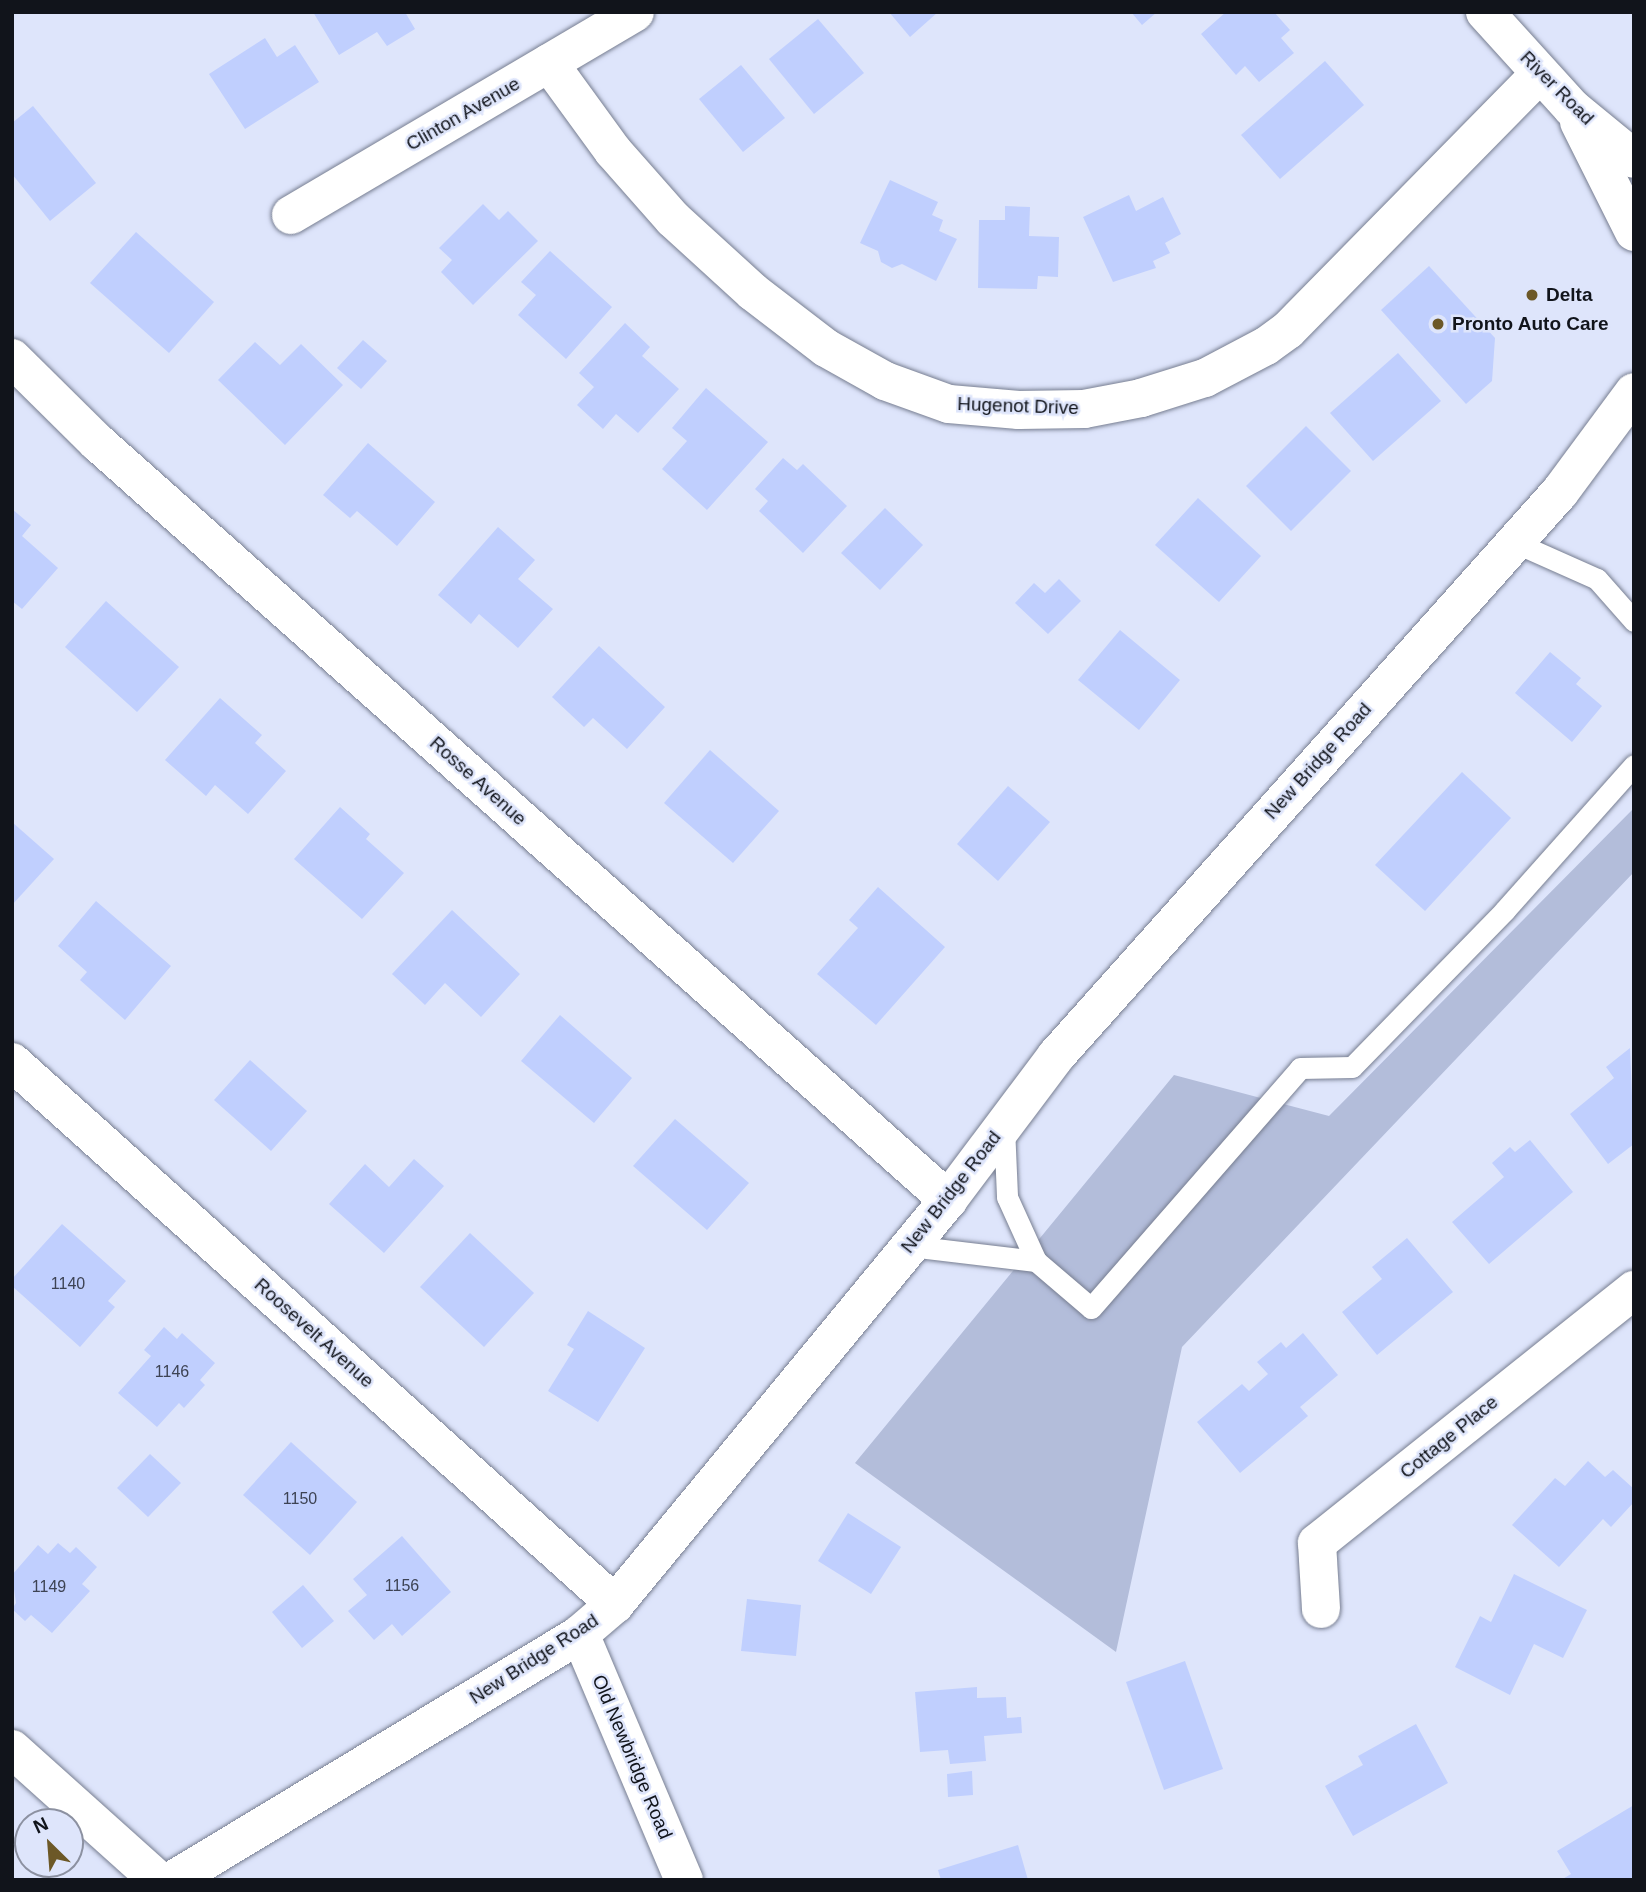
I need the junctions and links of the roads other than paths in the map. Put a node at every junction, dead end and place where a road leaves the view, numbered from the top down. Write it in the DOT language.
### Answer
graph roads {
  1 [pos="635,12"];
  2 [pos="1485,12"];
  3 [pos="549,63"];
  4 [pos="1540,74"];
  5 [pos="1572,108"];
  6 [pos="1634,132"];
  7 [pos="1634,159"];
  8 [pos="291,215"];
  9 [pos="1634,232"];
  10 [pos="12,358"];
  11 [pos="1634,392"];
  12 [pos="1634,440"];
  13 [pos="1560,492"];
  14 [pos="1514,541"];
  15 [pos="1634,621"];
  16 [pos="1634,765"];
  17 [pos="12,1062"];
  18 [pos="1004,1125"];
  19 [pos="948,1200"];
  20 [pos="910,1245"];
  21 [pos="1036,1261"];
  22 [pos="1634,1290"];
  23 [pos="615,1604"];
  24 [pos="1321,1609"];
  25 [pos="580,1634"];
  26 [pos="12,1749"];
  27 [pos="158,1880"];
  28 [pos="173,1880"];
  29 [pos="684,1880"];
  1 -- 3 [label="street, Clinton Avenue"];
  2 -- 4 [label="street, River Road"];
  3 -- 4 [label="street, Hugenot Drive"];
  3 -- 8 [label="street, Clinton Avenue"];
  4 -- 5 [label="street, River Road"];
  5 -- 6 [label="street"];
  5 -- 7 [label="street, River Road"];
  5 -- 9 [label="street"];
  10 -- 19 [label="street, Rosse Avenue"];
  11 -- 13 [label="street, New Bridge Road"];
  12 -- 13 [label="street"];
  13 -- 14 [label="street, New Bridge Road"];
  14 -- 15 [label="lane"];
  14 -- 18 [label="street, New Bridge Road"];
  16 -- 21 [label="lane"];
  17 -- 23 [label="street, Roosevelt Avenue"];
  18 -- 19 [label="street, New Bridge Road"];
  18 -- 21 [label="lane"];
  19 -- 20 [label="street, New Bridge Road"];
  20 -- 21 [label="lane"];
  20 -- 23 [label="street, New Bridge Road"];
  22 -- 24 [label="street, Cottage Place"];
  23 -- 25 [label="street, New Bridge Road"];
  25 -- 28 [label="street, New Bridge Road"];
  25 -- 29 [label="street, Old Newbridge Road"];
  26 -- 27 [label="street"];
}
